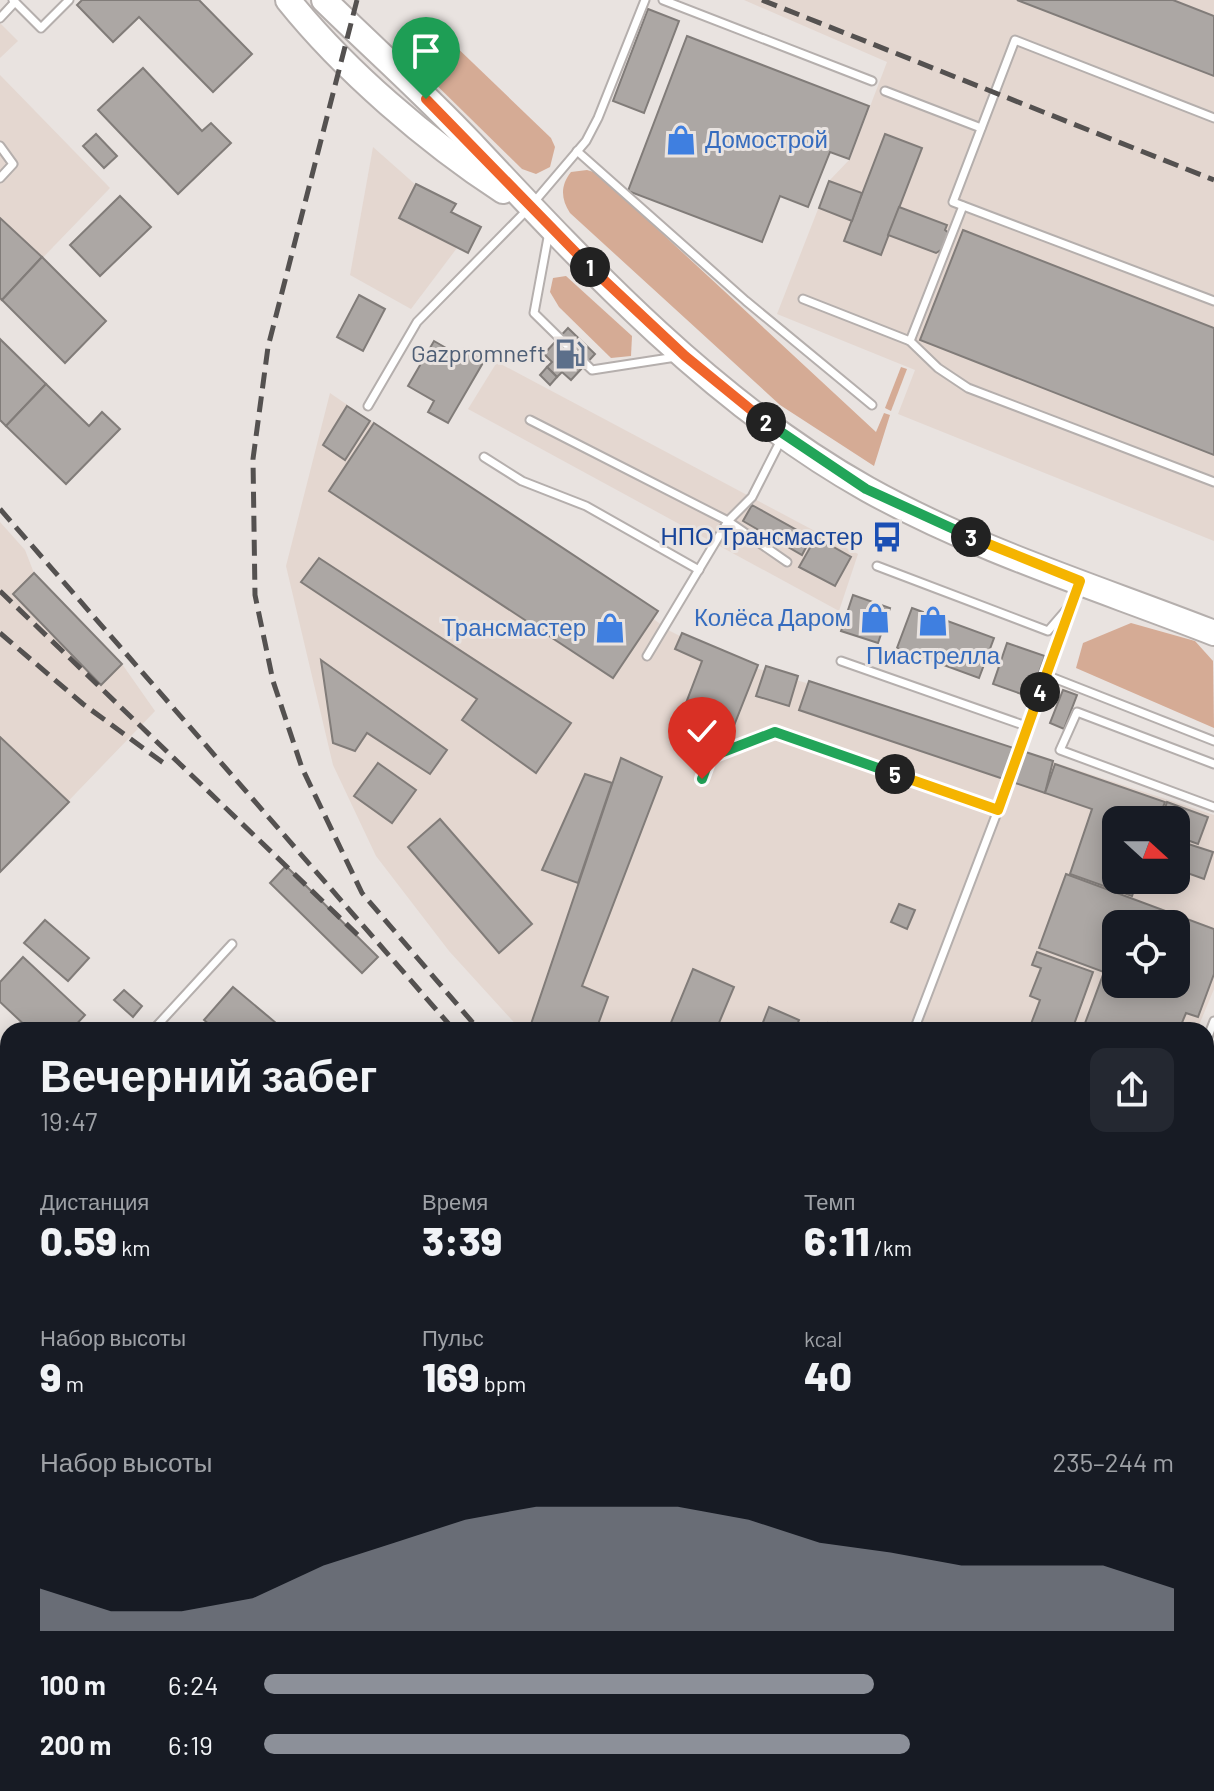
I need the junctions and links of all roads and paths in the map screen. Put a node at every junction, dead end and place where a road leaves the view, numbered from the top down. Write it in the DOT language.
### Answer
graph roads {
  1 [pos="69,0"];
  2 [pos="288,0"];
  3 [pos="324,0"];
  4 [pos="645,0"];
  5 [pos="663,0"];
  6 [pos="14,1"];
  7 [pos="0,18"];
  8 [pos="872,81"];
  9 [pos="885,91"];
  10 [pos="1214,118"];
  11 [pos="981,128"];
  12 [pos="0,146"];
  13 [pos="577,151"];
  14 [pos="0,178"];
  15 [pos="963,206"];
  16 [pos="529,208"];
  17 [pos="550,230"];
  18 [pos="803,299"];
  19 [pos="1214,301"];
  20 [pos="910,341"];
  21 [pos="685,356"];
  22 [pos="872,405"];
  23 [pos="368,406"];
  24 [pos="530,420"];
  25 [pos="783,436"];
  26 [pos="484,457"];
  27 [pos="1214,482"];
  28 [pos="728,521"];
  29 [pos="787,562"];
  30 [pos="877,566"];
  31 [pos="699,570"];
  32 [pos="1080,581"];
  33 [pos="1071,605"];
  34 [pos="1214,633"];
  35 [pos="647,656"];
  36 [pos="841,661"];
  37 [pos="1046,675"];
  38 [pos="1026,726"];
  39 [pos="1214,741"];
  40 [pos="1214,764"];
  41 [pos="702,779"];
  42 [pos="1214,807"];
  43 [pos="998,810"];
  44 [pos="232,944"];
  45 [pos="160,1022"];
  46 [pos="917,1022"];
  1 -- 6 [label="lane"];
  2 -- 16 [label="main road"];
  3 -- 16 [label="main road"];
  4 -- 13 [label="lane"];
  5 -- 8 [label="lane"];
  6 -- 7 [label="lane"];
  9 -- 11 [label="lane"];
  10 -- 11 [label="lane"];
  11 -- 15 [label="lane"];
  12 -- 14 [label="lane"];
  13 -- 16 [label="lane"];
  13 -- 22 [label="lane"];
  15 -- 19 [label="lane"];
  15 -- 20 [label="lane"];
  16 -- 17 [label="main road"];
  16 -- 23 [label="lane"];
  17 -- 21 [label="main road"];
  17 -- 21 [label="lane"];
  18 -- 20 [label="lane"];
  20 -- 27 [label="lane"];
  21 -- 25 [label="main road"];
  24 -- 28 [label="lane"];
  25 -- 28 [label="lane"];
  25 -- 32 [label="main road"];
  26 -- 31 [label="lane"];
  28 -- 29 [label="lane"];
  28 -- 31 [label="lane"];
  30 -- 33 [label="lane"];
  31 -- 35 [label="lane"];
  32 -- 33 [label="lane"];
  32 -- 34 [label="main road"];
  33 -- 37 [label="lane"];
  36 -- 38 [label="lane"];
  37 -- 38 [label="lane"];
  37 -- 39 [label="lane"];
  38 -- 43 [label="lane"];
  40 -- 42 [label="lane"];
  41 -- 43 [label="lane"];
  43 -- 46 [label="lane"];
  44 -- 45 [label="lane"];
}
